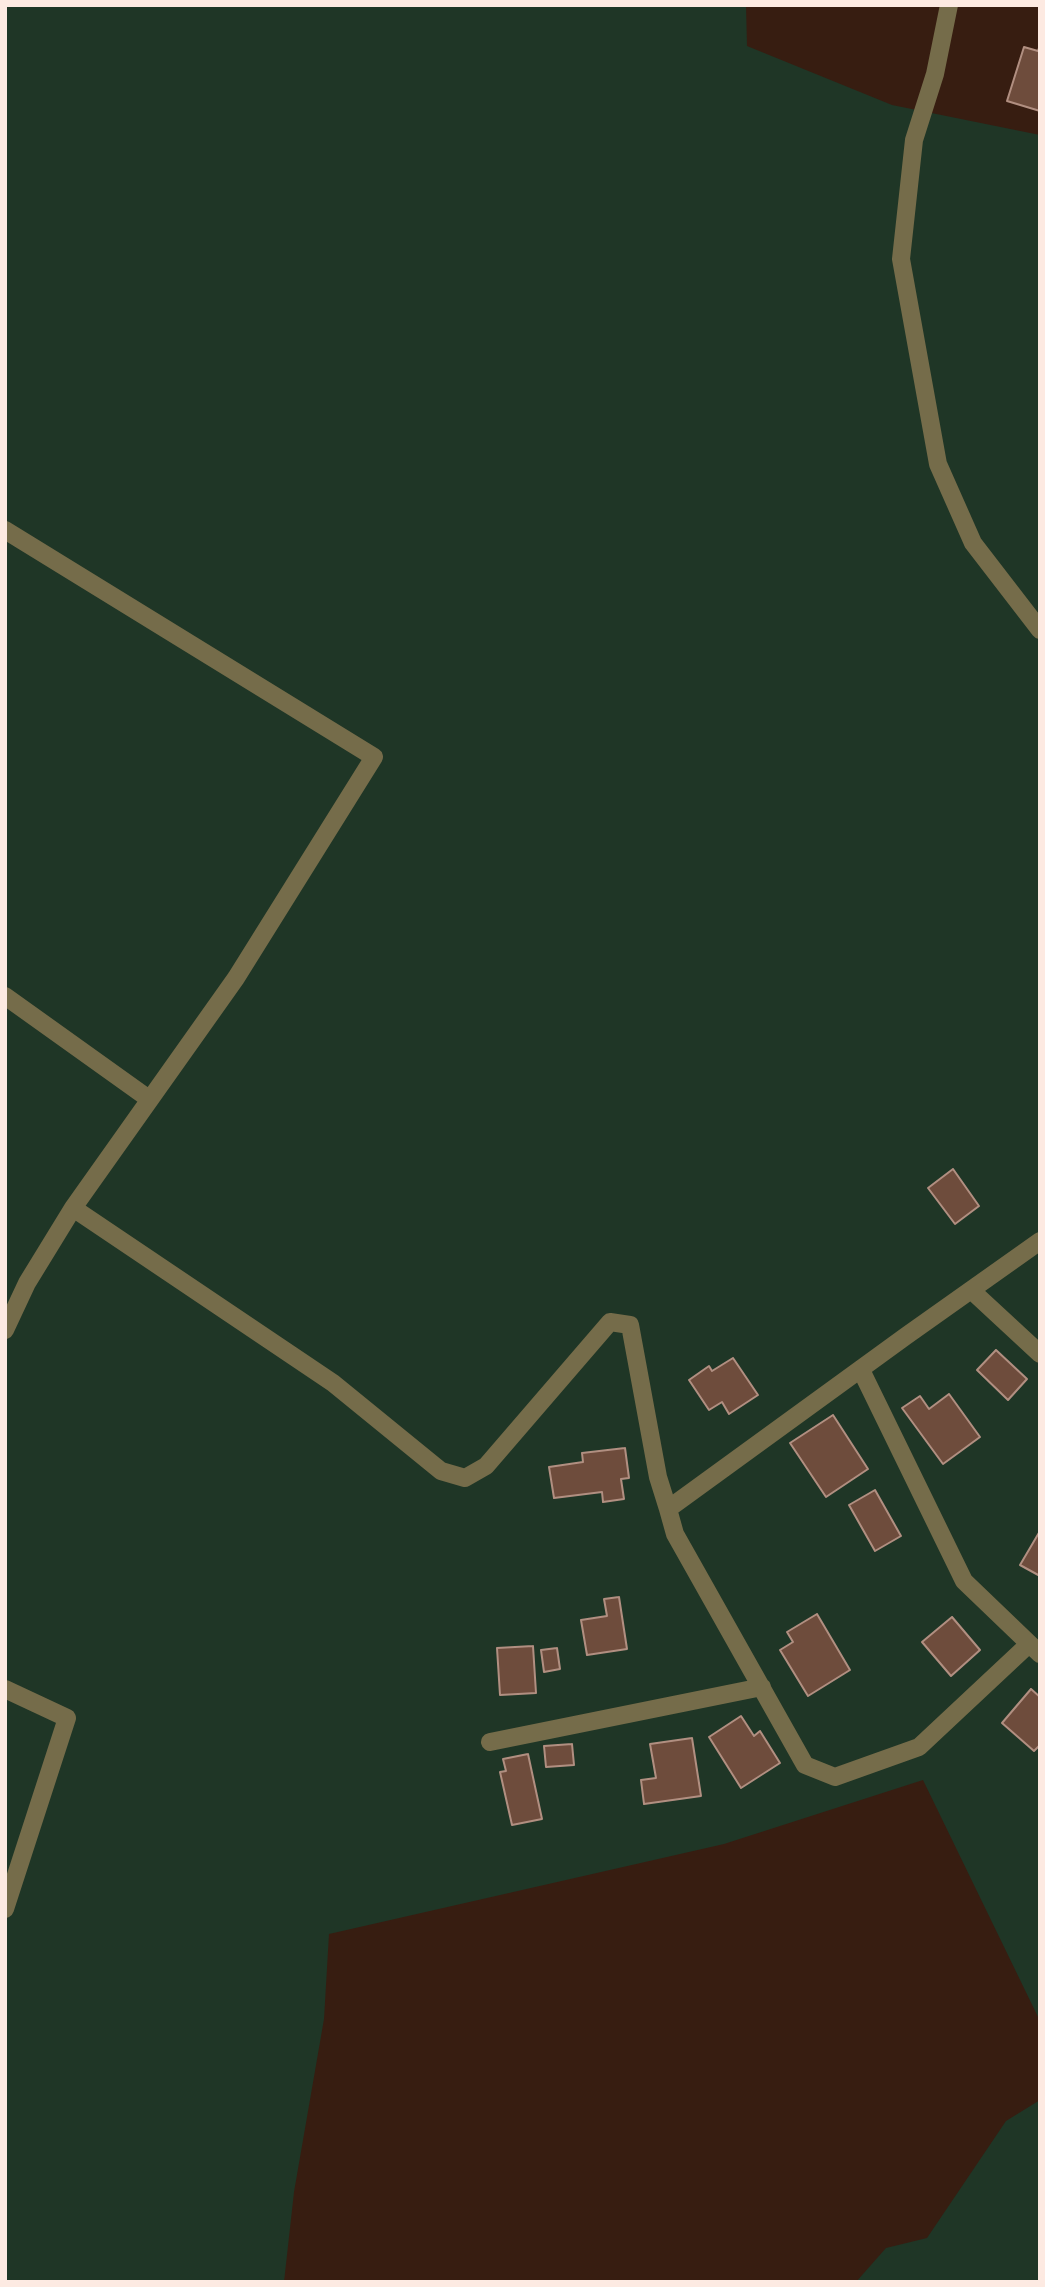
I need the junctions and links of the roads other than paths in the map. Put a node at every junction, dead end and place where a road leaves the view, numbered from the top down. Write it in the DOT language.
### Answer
graph roads {
  1 [pos="949,5"];
  2 [pos="5,530"];
  3 [pos="1040,630"];
  4 [pos="5,996"];
  5 [pos="149,1099"];
  6 [pos="73,1208"];
  7 [pos="1040,1241"];
  8 [pos="971,1290"];
  9 [pos="5,1331"];
  10 [pos="1040,1354"];
  11 [pos="861,1370"];
  12 [pos="668,1509"];
  13 [pos="1034,1649"];
  14 [pos="762,1687"];
  15 [pos="5,1689"];
  16 [pos="490,1742"];
  17 [pos="5,1909"];
  1 -- 3 [label="lane"];
  2 -- 5 [label="lane"];
  4 -- 5 [label="lane"];
  5 -- 6 [label="lane"];
  6 -- 9 [label="lane"];
  6 -- 12 [label="lane"];
  7 -- 8 [label="lane"];
  8 -- 10 [label="lane"];
  8 -- 11 [label="lane"];
  11 -- 12 [label="lane"];
  11 -- 13 [label="lane"];
  12 -- 14 [label="lane"];
  13 -- 14 [label="lane"];
  14 -- 16 [label="lane"];
  15 -- 17 [label="lane"];
}
